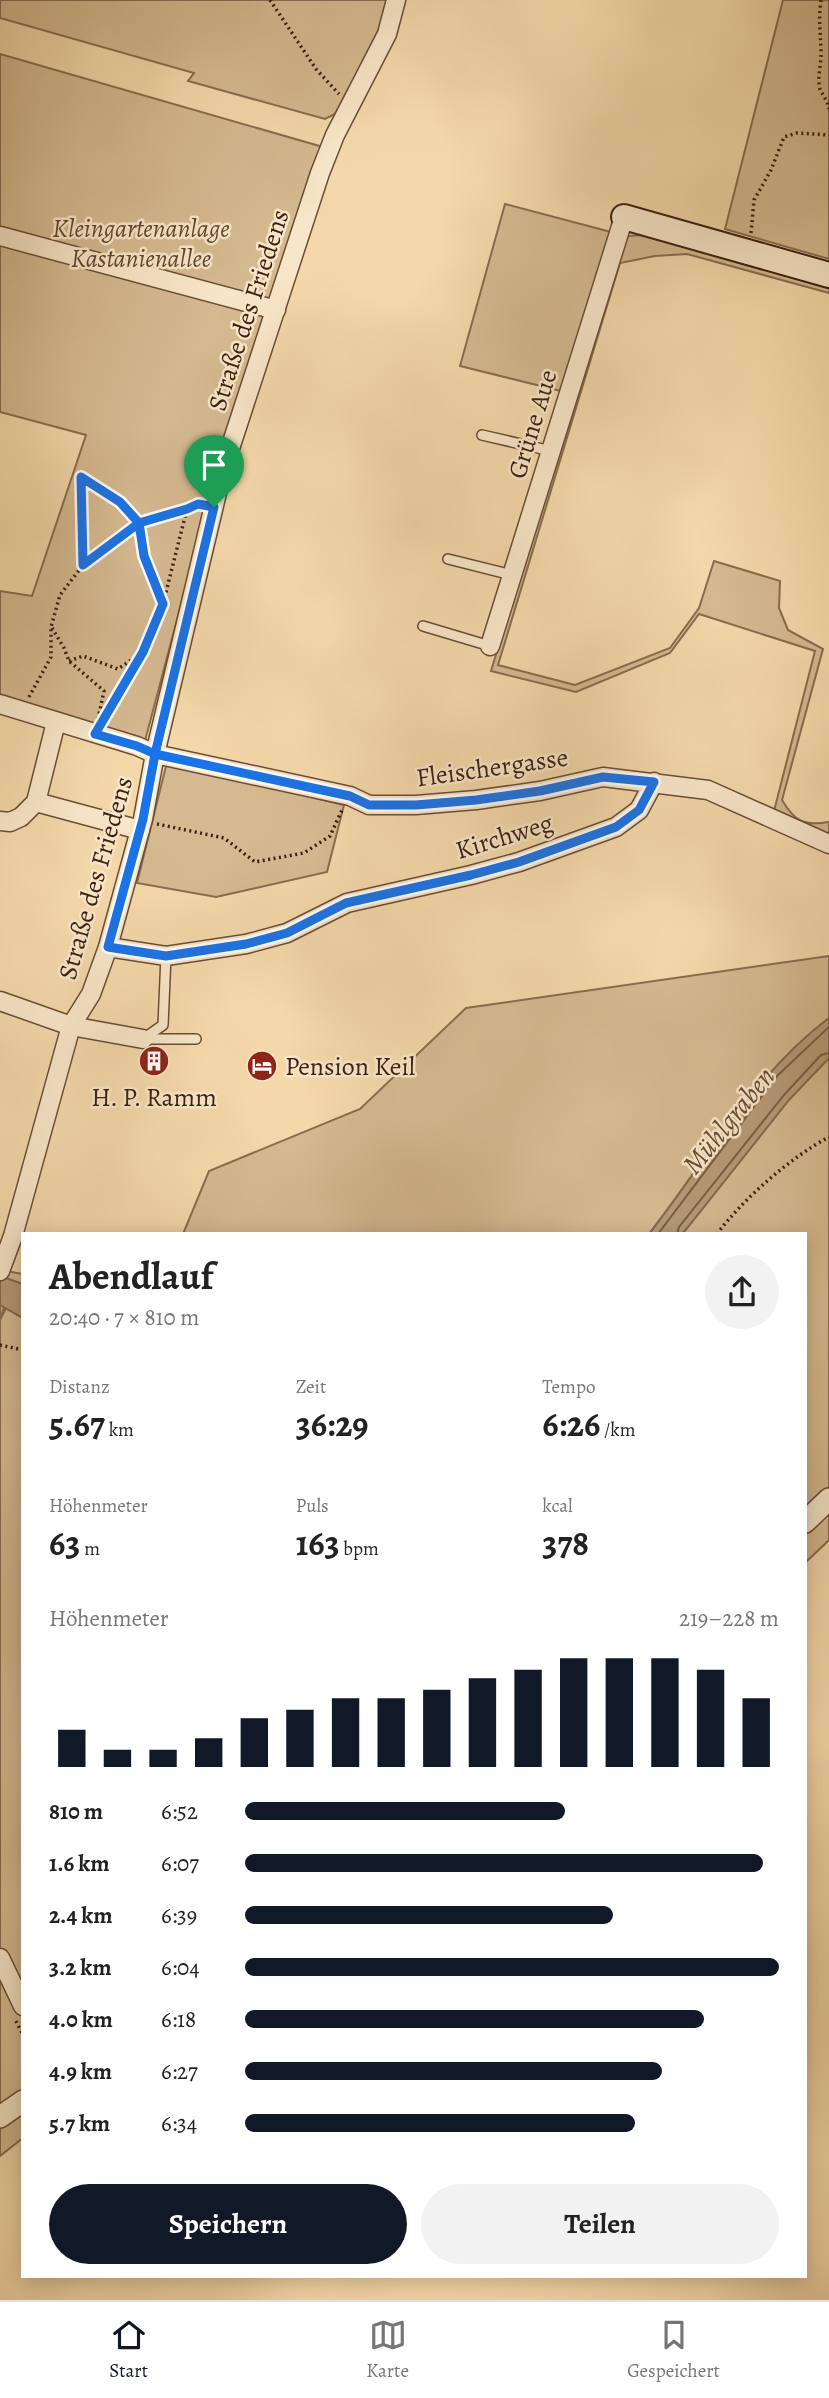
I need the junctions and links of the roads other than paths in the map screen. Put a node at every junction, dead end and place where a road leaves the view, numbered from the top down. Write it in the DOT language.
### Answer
graph roads {
  1 [pos="396,0"];
  2 [pos="624,217"];
  3 [pos="0,236"];
  4 [pos="829,275"];
  5 [pos="276,310"];
  6 [pos="482,435"];
  7 [pos="551,451"];
  8 [pos="449,559"];
  9 [pos="512,575"];
  10 [pos="423,626"];
  11 [pos="490,646"];
  12 [pos="0,704"];
  13 [pos="56,722"];
  14 [pos="155,754"];
  15 [pos="654,782"];
  16 [pos="36,802"];
  17 [pos="0,821"];
  18 [pos="142,824"];
  19 [pos="829,844"];
  20 [pos="108,947"];
  21 [pos="166,956"];
  22 [pos="0,1001"];
  23 [pos="71,1026"];
  24 [pos="143,1039"];
  25 [pos="196,1040"];
  26 [pos="0,1270"];
  27 [pos="829,1499"];
  28 [pos="807,1520"];
  29 [pos="0,1958"];
  30 [pos="21,2002"];
  31 [pos="21,2102"];
  32 [pos="0,2117"];
  1 -- 5 [label="street, Straße des Friedens"];
  2 -- 4 [label="main road"];
  2 -- 7 [label="street, Grüne Aue"];
  3 -- 5 [label="street"];
  5 -- 14 [label="street, Straße des Friedens"];
  6 -- 7 [label="lane"];
  7 -- 9 [label="street, Grüne Aue"];
  8 -- 9 [label="lane"];
  9 -- 11 [label="street, Grüne Aue"];
  10 -- 11 [label="lane"];
  12 -- 13 [label="street, Fleischergasse"];
  13 -- 14 [label="street, Fleischergasse"];
  13 -- 16 [label="street"];
  14 -- 15 [label="street, Fleischergasse"];
  14 -- 18 [label="street, Straße des Friedens"];
  15 -- 19 [label="street, Fleischergasse"];
  15 -- 21 [label="street, Kirchweg"];
  16 -- 17 [label="street"];
  16 -- 18 [label="street"];
  18 -- 20 [label="street, Straße des Friedens"];
  20 -- 21 [label="street, Kirchweg"];
  20 -- 23 [label="street, Straße des Friedens"];
  21 -- 24 [label="lane"];
  22 -- 23 [label="street"];
  23 -- 24 [label="street"];
  23 -- 26 [label="street, Straße des Friedens"];
  24 -- 25 [label="lane"];
  27 -- 28 [label="street"];
  29 -- 30 [label="street"];
  31 -- 32 [label="street"];
}
